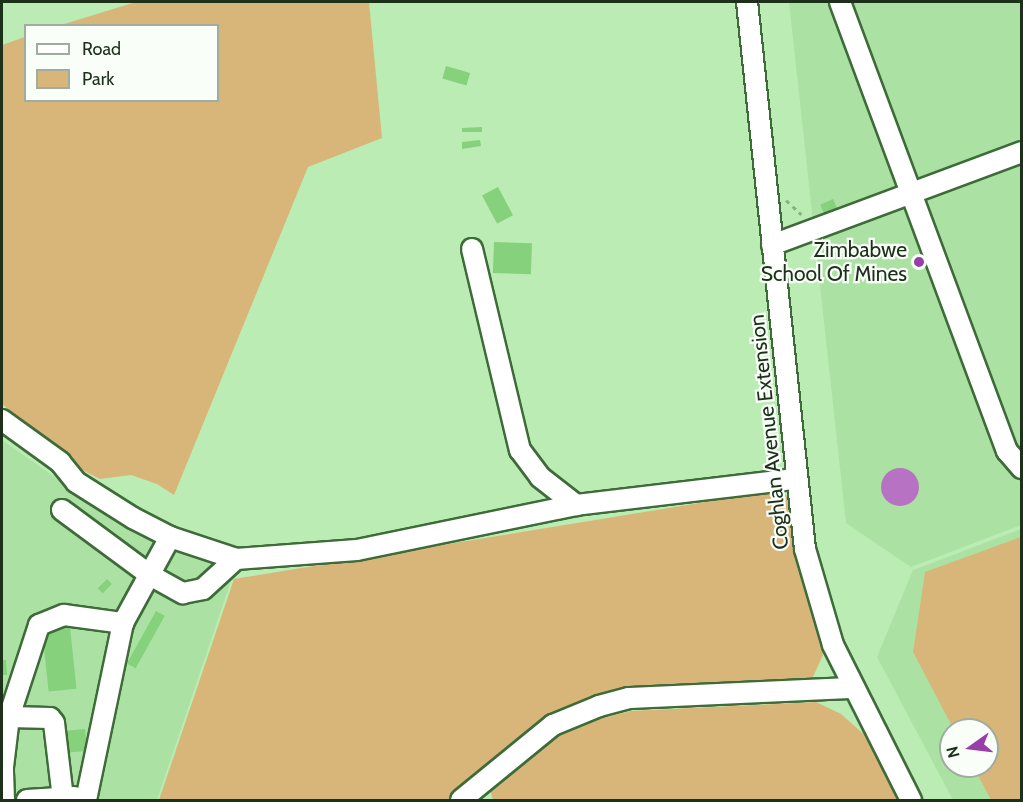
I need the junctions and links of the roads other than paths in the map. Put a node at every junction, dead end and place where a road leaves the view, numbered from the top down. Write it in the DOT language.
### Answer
graph roads {
  1 [pos="747,2"];
  2 [pos="840,2"];
  3 [pos="1022,152"];
  4 [pos="910,194"];
  5 [pos="772,245"];
  6 [pos="472,249"];
  7 [pos="2,420"];
  8 [pos="1022,468"];
  9 [pos="795,479"];
  10 [pos="576,505"];
  11 [pos="62,510"];
  12 [pos="170,537"];
  13 [pos="236,559"];
  14 [pos="150,575"];
  15 [pos="123,623"];
  16 [pos="851,688"];
  17 [pos="9,717"];
  18 [pos="63,798"];
  19 [pos="86,798"];
  20 [pos="4,801"];
  21 [pos="27,801"];
  22 [pos="461,801"];
  23 [pos="911,801"];
  1 -- 5 [label="street, Coghlan Avenue Extension"];
  2 -- 4 [label="street"];
  3 -- 4 [label="street"];
  4 -- 5 [label="street"];
  4 -- 8 [label="street"];
  5 -- 9 [label="street, Coghlan Avenue Extension"];
  6 -- 10 [label="street"];
  7 -- 12 [label="street"];
  9 -- 10 [label="street"];
  9 -- 16 [label="street, Coghlan Avenue Extension"];
  10 -- 13 [label="street"];
  11 -- 14 [label="street"];
  12 -- 13 [label="street"];
  12 -- 14 [label="street"];
  13 -- 14 [label="street"];
  14 -- 15 [label="street"];
  15 -- 17 [label="street"];
  15 -- 19 [label="street"];
  16 -- 22 [label="street"];
  16 -- 23 [label="street, Coghlan Avenue Extension"];
  17 -- 18 [label="street"];
  17 -- 20 [label="street"];
  18 -- 19 [label="street"];
  18 -- 21 [label="street"];
}
